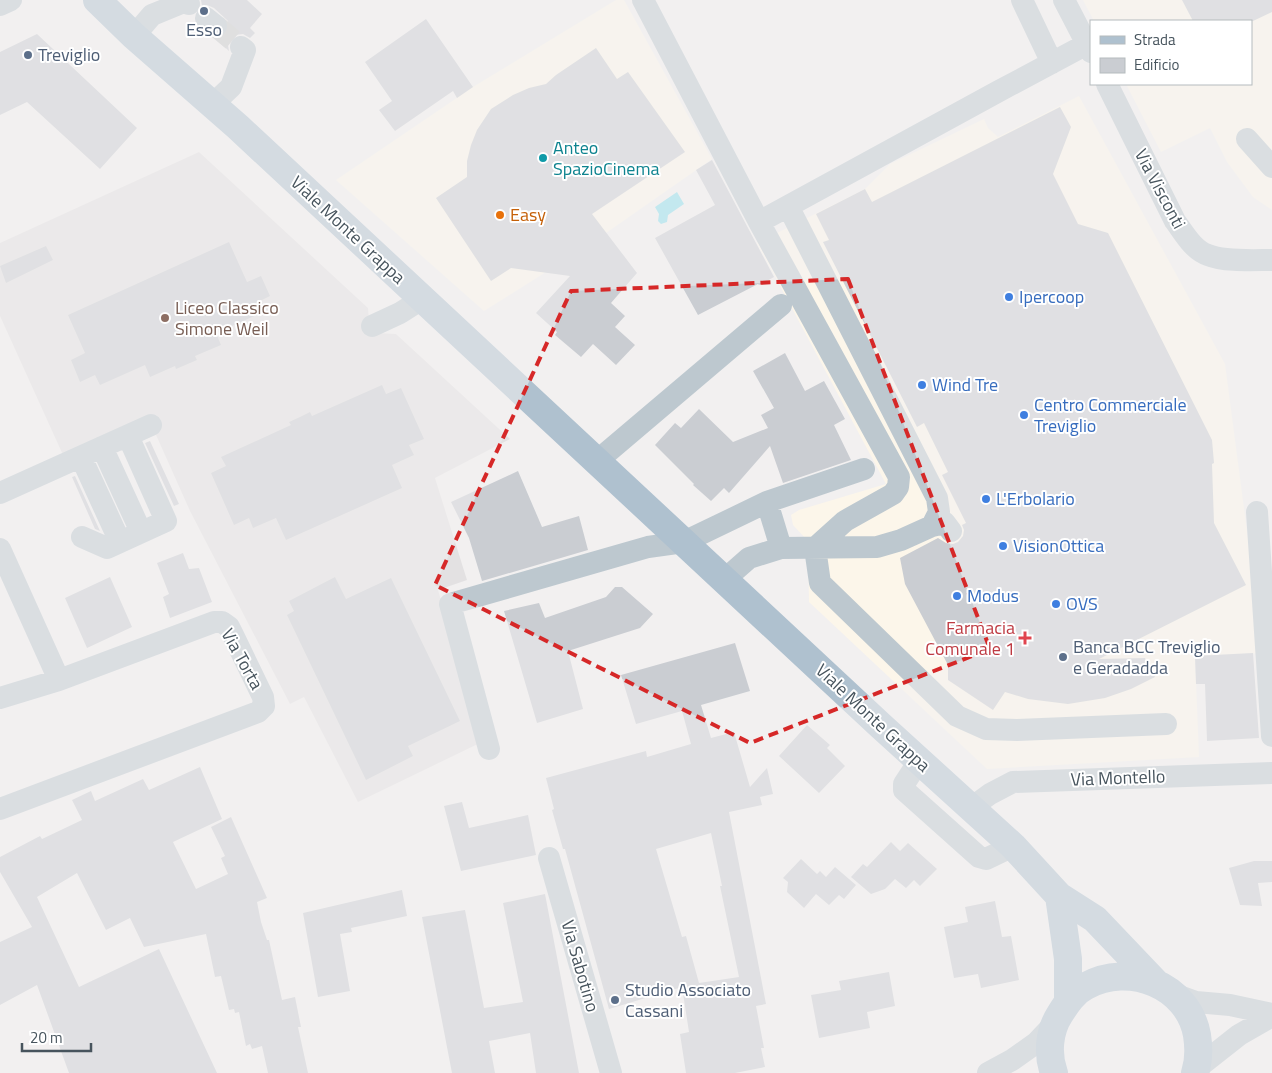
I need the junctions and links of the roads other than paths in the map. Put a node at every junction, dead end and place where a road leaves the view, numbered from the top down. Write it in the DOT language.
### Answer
graph roads {
  1 [pos="11,0"];
  2 [pos="97,0"];
  3 [pos="642,0"];
  4 [pos="1022,0"];
  5 [pos="1064,0"];
  6 [pos="0,5"];
  7 [pos="204,16"];
  8 [pos="134,36"];
  9 [pos="242,47"];
  10 [pos="1089,48"];
  11 [pos="1052,63"];
  12 [pos="1107,85"];
  13 [pos="213,104"];
  14 [pos="1247,139"];
  15 [pos="1272,166"];
  16 [pos="788,206"];
  17 [pos="759,222"];
  18 [pos="1272,260"];
  19 [pos="422,299"];
  20 [pos="781,305"];
  21 [pos="372,326"];
  22 [pos="151,425"];
  23 [pos="128,436"];
  24 [pos="102,447"];
  25 [pos="81,457"];
  26 [pos="597,461"];
  27 [pos="864,469"];
  28 [pos="0,493"];
  29 [pos="767,502"];
  30 [pos="1257,512"];
  31 [pos="141,532"];
  32 [pos="82,537"];
  33 [pos="120,542"];
  34 [pos="684,542"];
  35 [pos="781,548"];
  36 [pos="815,548"];
  37 [pos="0,549"];
  38 [pos="724,580"];
  39 [pos="60,680"];
  40 [pos="0,698"];
  41 [pos="1166,724"];
  42 [pos="1272,736"];
  43 [pos="489,749"];
  44 [pos="919,761"];
  45 [pos="1272,773"];
  46 [pos="971,808"];
  47 [pos="0,809"];
  48 [pos="1013,846"];
  49 [pos="550,858"];
  50 [pos="1059,896"];
  51 [pos="1164,988"];
  52 [pos="1061,1012"];
  53 [pos="1272,1015"];
  54 [pos="1196,1071"];
  55 [pos="611,1073"];
  56 [pos="988,1073"];
  57 [pos="1054,1073"];
  1 -- 6 [label="street"];
  2 -- 8 [label="main road, Viale Monte Grappa"];
  3 -- 17 [label="street"];
  4 -- 11 [label="street"];
  5 -- 10 [label="street"];
  7 -- 8 [label="street"];
  8 -- 13 [label="main road, Viale Monte Grappa"];
  9 -- 13 [label="street"];
  10 -- 11 [label="street"];
  11 -- 16 [label="street"];
  12 -- 18 [label="street, Via Visconti"];
  13 -- 19 [label="main road, Viale Monte Grappa"];
  14 -- 15 [label="street"];
  16 -- 17 [label="street"];
  16 -- 36 [label="street"];
  17 -- 36 [label="street"];
  19 -- 21 [label="street"];
  19 -- 26 [label="main road, Viale Monte Grappa"];
  20 -- 26 [label="street"];
  22 -- 23 [label="street"];
  23 -- 24 [label="street"];
  23 -- 31 [label="street"];
  24 -- 25 [label="street"];
  24 -- 31 [label="street"];
  25 -- 28 [label="street"];
  25 -- 33 [label="street"];
  26 -- 34 [label="main road, Viale Monte Grappa"];
  27 -- 29 [label="street"];
  29 -- 34 [label="street"];
  29 -- 35 [label="street"];
  30 -- 42 [label="street"];
  31 -- 33 [label="street"];
  32 -- 33 [label="street"];
  34 -- 38 [label="main road, Viale Monte Grappa"];
  34 -- 43 [label="street"];
  35 -- 36 [label="street"];
  35 -- 38 [label="street"];
  36 -- 41 [label="street"];
  37 -- 39 [label="street"];
  38 -- 44 [label="main road, Viale Monte Grappa"];
  39 -- 40 [label="street, Via Torta"];
  39 -- 47 [label="street, Via Torta"];
  44 -- 46 [label="main road, Viale Monte Grappa"];
  44 -- 48 [label="street"];
  45 -- 46 [label="street, Via Montello"];
  46 -- 48 [label="main road, Viale Monte Grappa"];
  48 -- 50 [label="main road, Viale Monte Grappa"];
  49 -- 55 [label="street, Via Sabotino"];
  50 -- 51 [label="main road, Viale Monte Grappa"];
  50 -- 52 [label="main road"];
  51 -- 52 [label="main road"];
  51 -- 53 [label="street"];
  51 -- 54 [label="main road, Viale Monte Grappa"];
  52 -- 56 [label="street"];
  52 -- 57 [label="main road"];
  53 -- 54 [label="street"];
}
